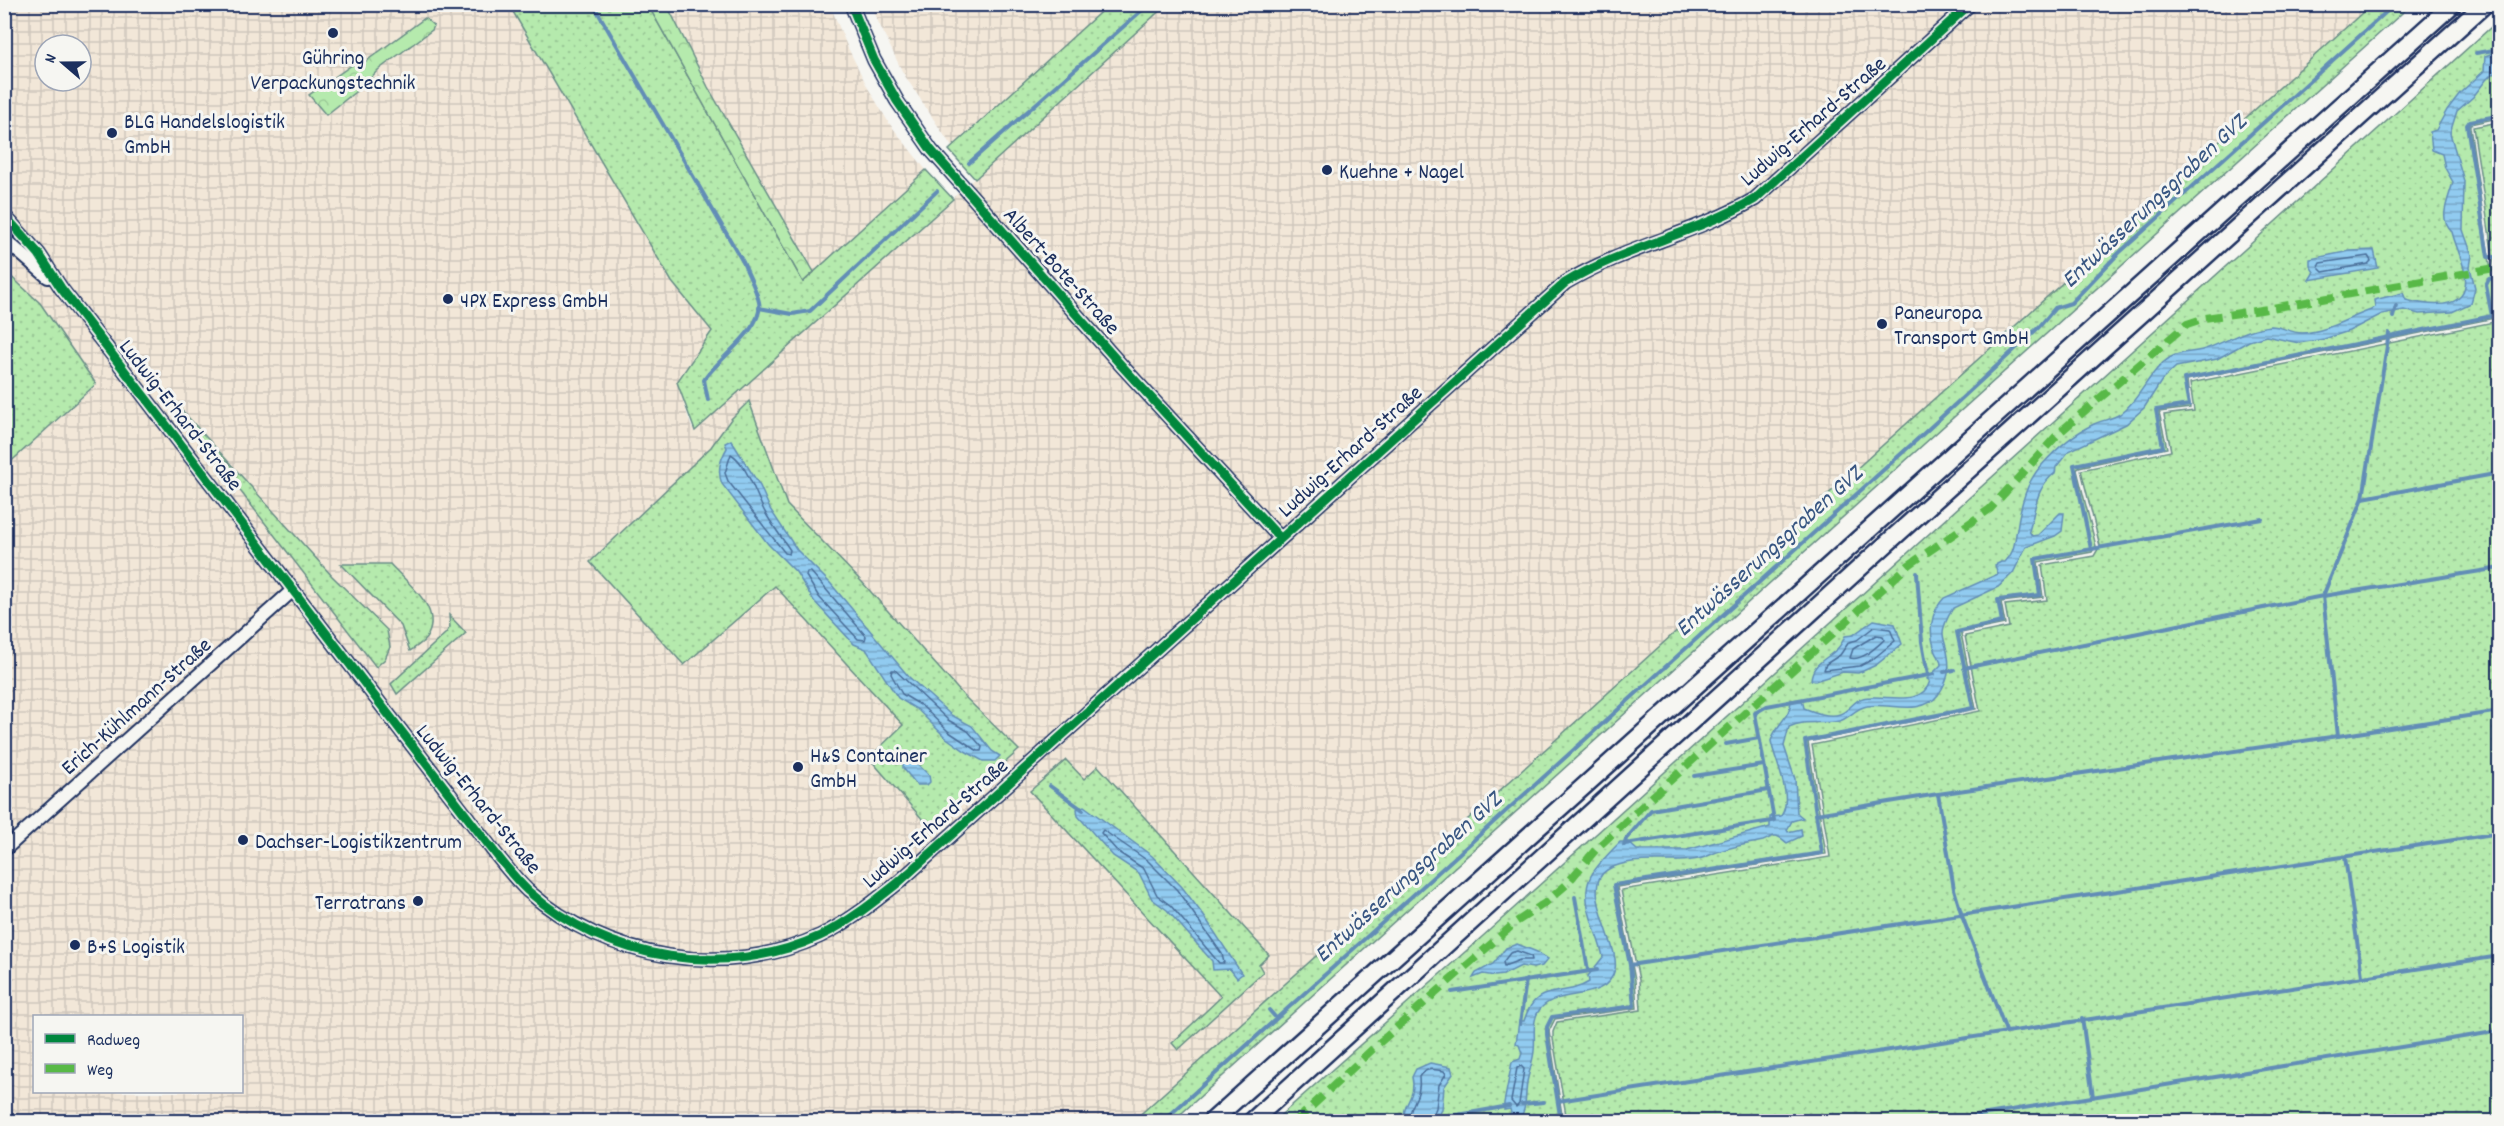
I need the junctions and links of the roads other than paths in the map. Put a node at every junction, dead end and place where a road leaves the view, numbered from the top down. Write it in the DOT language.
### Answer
graph roads {
  1 [pos="851,4"];
  2 [pos="1970,4"];
  3 [pos="2453,4"];
  4 [pos="2485,4"];
  5 [pos="4,215"];
  6 [pos="4,239"];
  7 [pos="61,288"];
  8 [pos="1280,538"];
  9 [pos="293,590"];
  10 [pos="4,850"];
  11 [pos="1210,1122"];
  12 [pos="1251,1122"];
  1 -- 8 [label="street, Albert-Bote-Straße"];
  2 -- 8 [label="street, Ludwig-Erhard-Straße"];
  3 -- 11 [label="highway"];
  4 -- 12 [label="highway"];
  5 -- 7 [label="street, Ludwig-Erhard-Straße"];
  6 -- 7 [label="street, Ludwig-Erhard-Straße"];
  7 -- 9 [label="street, Ludwig-Erhard-Straße"];
  8 -- 9 [label="street, Ludwig-Erhard-Straße"];
  9 -- 10 [label="street, Erich-Kühlmann-Straße"];
}
